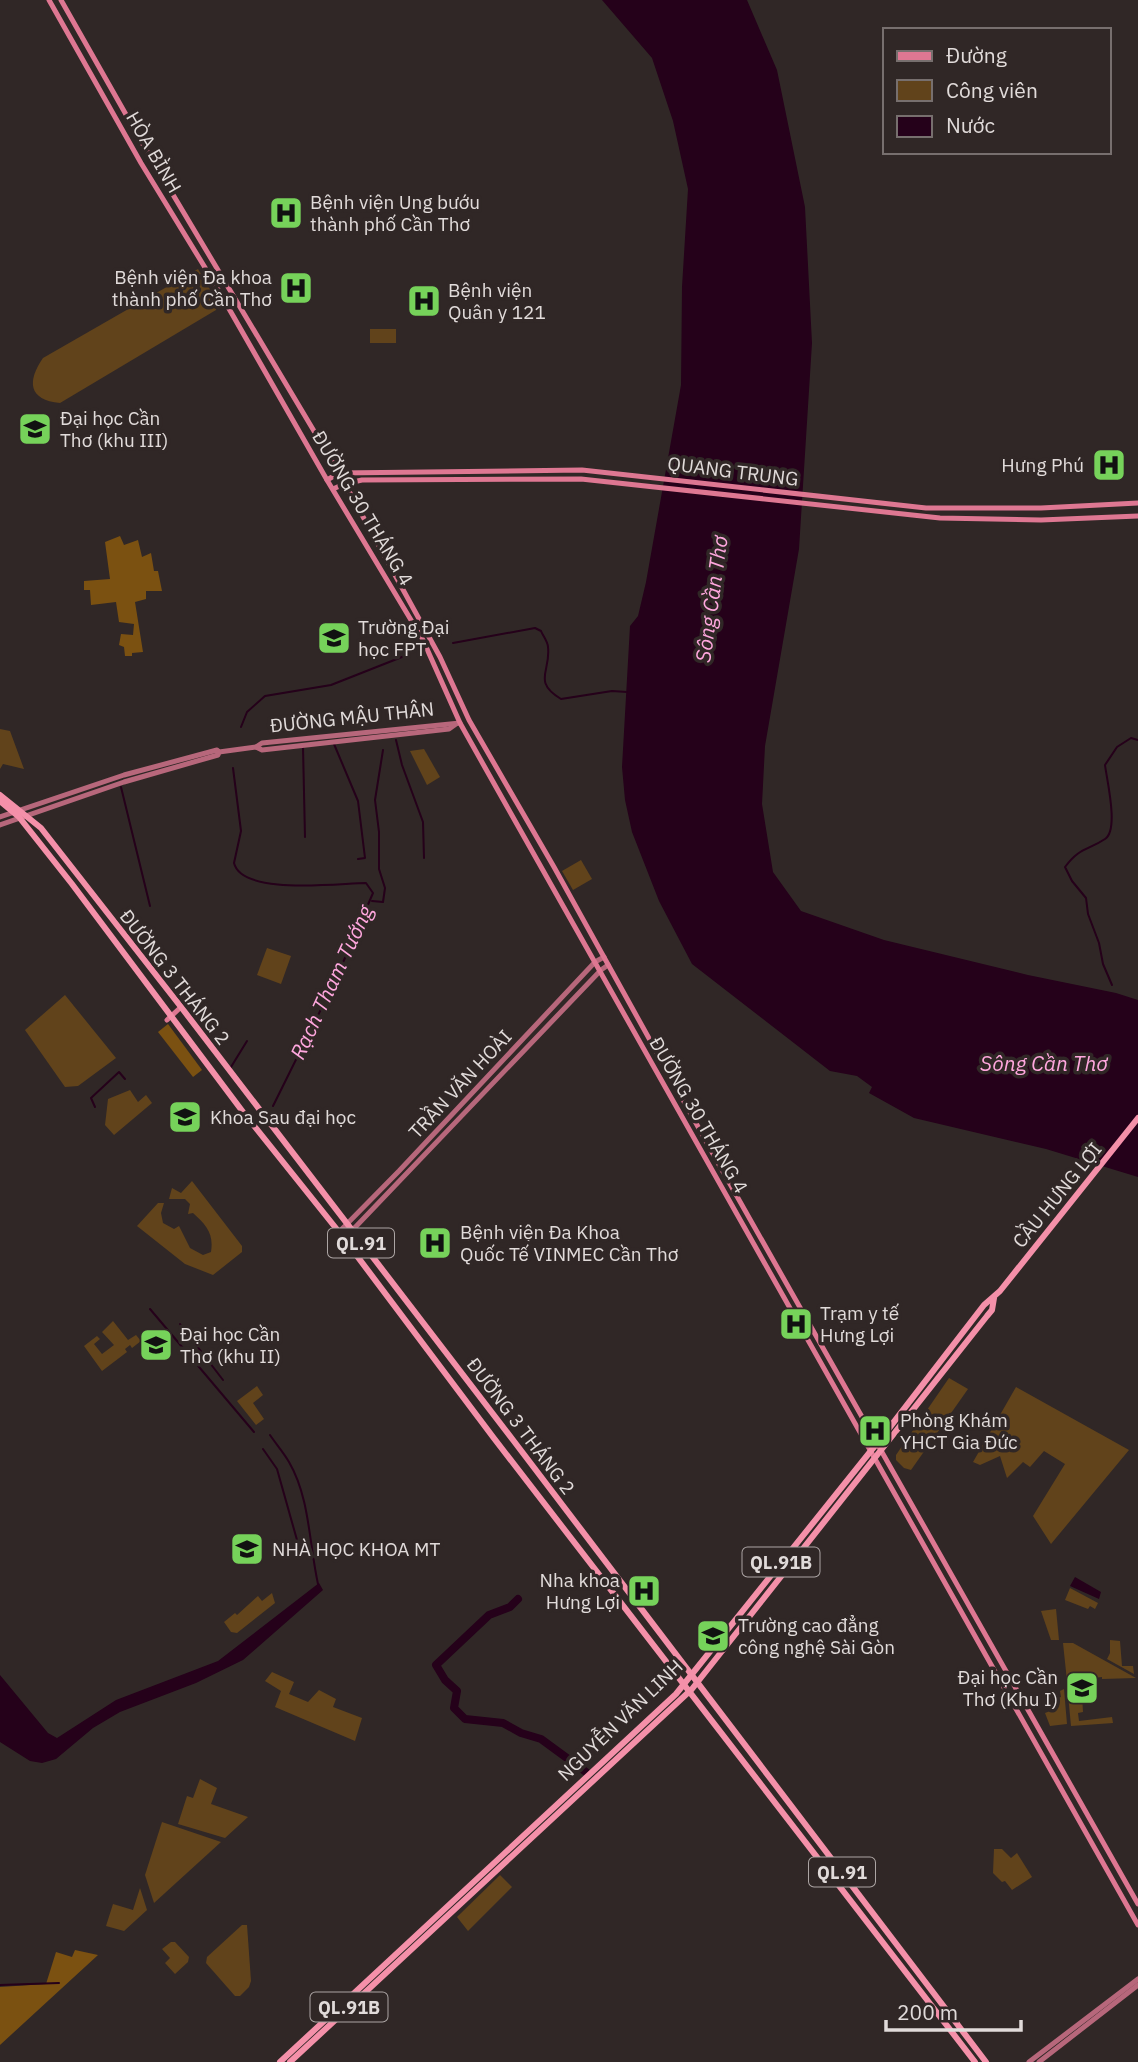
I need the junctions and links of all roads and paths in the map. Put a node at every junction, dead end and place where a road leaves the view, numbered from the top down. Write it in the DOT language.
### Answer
graph roads {
  1 [pos="49,0"];
  2 [pos="61,0"];
  3 [pos="141,141"];
  4 [pos="132,147"];
  5 [pos="150,155"];
  6 [pos="141,163"];
  7 [pos="209,254"];
  8 [pos="201,262"];
  9 [pos="219,271"];
  10 [pos="212,279"];
  11 [pos="228,285"];
  12 [pos="220,293"];
  13 [pos="239,304"];
  14 [pos="229,309"];
  15 [pos="235,318"];
  16 [pos="274,362"];
  17 [pos="263,370"];
  18 [pos="339,473"];
  19 [pos="327,480"];
  20 [pos="344,484"];
  21 [pos="333,489"];
  22 [pos="1138,503"];
  23 [pos="1138,516"];
  24 [pos="469,720"];
  25 [pos="459,723"];
  26 [pos="0,795"];
  27 [pos="0,801"];
  28 [pos="19,813"];
  29 [pos="0,817"];
  30 [pos="0,824"];
  31 [pos="604,957"];
  32 [pos="595,962"];
  33 [pos="608,965"];
  34 [pos="601,970"];
  35 [pos="181,1007"];
  36 [pos="170,1018"];
  37 [pos="1138,1118"];
  38 [pos="398,1172"];
  39 [pos="405,1178"];
  40 [pos="348,1225"];
  41 [pos="339,1232"];
  42 [pos="353,1232"];
  43 [pos="344,1239"];
  44 [pos="1000,1291"];
  45 [pos="994,1298"];
  46 [pos="476,1391"];
  47 [pos="465,1400"];
  48 [pos="877,1442"];
  49 [pos="871,1450"];
  50 [pos="883,1451"];
  51 [pos="876,1459"];
  52 [pos="948,1570"];
  53 [pos="941,1575"];
  54 [pos="692,1675"];
  55 [pos="698,1683"];
  56 [pos="684,1684"];
  57 [pos="690,1692"];
  58 [pos="1040,1734"];
  59 [pos="1033,1738"];
  60 [pos="602,1768"];
  61 [pos="589,1779"];
  62 [pos="822,1846"];
  63 [pos="507,1850"];
  64 [pos="815,1853"];
  65 [pos="513,1856"];
  66 [pos="834,1862"];
  67 [pos="827,1868"];
  68 [pos="1138,1904"];
  69 [pos="1138,1925"];
  70 [pos="419,1936"];
  71 [pos="1138,1979"];
  72 [pos="1138,1985"];
  73 [pos="289,2060"];
  74 [pos="280,2062"];
  75 [pos="975,2062"];
  76 [pos="986,2062"];
  77 [pos="1029,2062"];
  78 [pos="1040,2062"];
  1 -- 4 [label="main road, HÒA BÌNH"];
  2 -- 3 [label="main road, HÒA BÌNH"];
  3 -- 4 [label="main road"];
  3 -- 5 [label="main road, HÒA BÌNH"];
  4 -- 6 [label="main road, HÒA BÌNH"];
  5 -- 6 [label="main road"];
  5 -- 7 [label="main road, HÒA BÌNH"];
  6 -- 8 [label="main road, HÒA BÌNH"];
  7 -- 8 [label="main road"];
  7 -- 9 [label="main road, HÒA BÌNH"];
  8 -- 10 [label="main road, HÒA BÌNH"];
  9 -- 10 [label="main road"];
  9 -- 11 [label="main road, HÒA BÌNH"];
  10 -- 12 [label="main road, HÒA BÌNH"];
  11 -- 12 [label="main road"];
  11 -- 13 [label="main road, HÒA BÌNH"];
  12 -- 14 [label="main road, HÒA BÌNH"];
  13 -- 14 [label="main road"];
  13 -- 16 [label="main road, ĐƯỜNG 30 THÁNG 4"];
  14 -- 15 [label="main road, HÒA BÌNH"];
  15 -- 17 [label="main road, ĐƯỜNG 30 THÁNG 4"];
  16 -- 17 [label="main road"];
  16 -- 18 [label="main road, ĐƯỜNG 30 THÁNG 4"];
  17 -- 19 [label="main road, ĐƯỜNG 30 THÁNG 4"];
  18 -- 19 [label="main road, QUANG TRUNG"];
  18 -- 20 [label="main road, ĐƯỜNG 30 THÁNG 4"];
  18 -- 22 [label="main road, QUANG TRUNG"];
  19 -- 21 [label="main road, ĐƯỜNG 30 THÁNG 4"];
  20 -- 21 [label="main road, QUANG TRUNG"];
  20 -- 23 [label="main road, QUANG TRUNG"];
  20 -- 24 [label="main road, ĐƯỜNG 30 THÁNG 4"];
  21 -- 25 [label="main road, ĐƯỜNG 30 THÁNG 4"];
  24 -- 25 [label="main road"];
  24 -- 31 [label="main road, ĐƯỜNG 30 THÁNG 4"];
  25 -- 28 [label="main road, ĐƯỜNG MẬU THÂN"];
  25 -- 32 [label="main road, ĐƯỜNG 30 THÁNG 4"];
  26 -- 28 [label="highway, QL.91"];
  27 -- 28 [label="highway, QL.91"];
  28 -- 29 [label="main road, ĐƯỜNG MẬU THÂN"];
  28 -- 30 [label="main road, ĐƯỜNG MẬU THÂN"];
  28 -- 35 [label="highway, ĐƯỜNG 3 THÁNG 2 / QL.91"];
  28 -- 36 [label="highway, ĐƯỜNG 3 THÁNG 2 / QL.91"];
  31 -- 32 [label="main road, TRẦN VĂN HOÀI"];
  31 -- 33 [label="main road, ĐƯỜNG 30 THÁNG 4"];
  32 -- 34 [label="main road, ĐƯỜNG 30 THÁNG 4"];
  32 -- 38 [label="main road, TRẦN VĂN HOÀI"];
  33 -- 34 [label="main road, TRẦN VĂN HOÀI"];
  33 -- 48 [label="main road, ĐƯỜNG 30 THÁNG 4"];
  34 -- 39 [label="main road, TRẦN VĂN HOÀI"];
  34 -- 49 [label="main road, ĐƯỜNG 30 THÁNG 4"];
  35 -- 36 [label="main road"];
  35 -- 40 [label="highway, ĐƯỜNG 3 THÁNG 2 / QL.91"];
  36 -- 41 [label="highway, ĐƯỜNG 3 THÁNG 2 / QL.91"];
  37 -- 44 [label="highway, CẦU HƯNG LỢI / QL.91B"];
  38 -- 39 [label="main road"];
  38 -- 40 [label="main road, TRẦN VĂN HOÀI"];
  39 -- 42 [label="main road, TRẦN VĂN HOÀI"];
  40 -- 41 [label="main road, TRẦN VĂN HOÀI"];
  40 -- 42 [label="highway, ĐƯỜNG 3 THÁNG 2 / QL.91"];
  41 -- 43 [label="highway, ĐƯỜNG 3 THÁNG 2 / QL.91"];
  42 -- 43 [label="main road, TRẦN VĂN HOÀI"];
  42 -- 46 [label="highway, ĐƯỜNG 3 THÁNG 2 / QL.91"];
  43 -- 47 [label="highway, ĐƯỜNG 3 THÁNG 2 / QL.91"];
  44 -- 45 [label="highway, NGUYỄN VĂN LINH / QL.91B"];
  45 -- 48 [label="highway, NGUYỄN VĂN LINH / QL.91B"];
  45 -- 50 [label="highway, NGUYỄN VĂN LINH / QL.91B"];
  46 -- 47 [label="highway"];
  46 -- 54 [label="highway, ĐƯỜNG 3 THÁNG 2 / QL.91"];
  47 -- 56 [label="highway, ĐƯỜNG 3 THÁNG 2 / QL.91"];
  48 -- 49 [label="highway, NGUYỄN VĂN LINH / QL.91B"];
  48 -- 50 [label="main road, ĐƯỜNG 30 THÁNG 4"];
  49 -- 51 [label="main road, ĐƯỜNG 30 THÁNG 4"];
  49 -- 54 [label="highway, NGUYỄN VĂN LINH / QL.91B"];
  50 -- 51 [label="highway, NGUYỄN VĂN LINH / QL.91B"];
  50 -- 52 [label="main road, ĐƯỜNG 30 THÁNG 4"];
  51 -- 53 [label="main road, ĐƯỜNG 30 THÁNG 4"];
  51 -- 55 [label="highway, NGUYỄN VĂN LINH / QL.91B"];
  52 -- 53 [label="main road"];
  52 -- 58 [label="main road, ĐƯỜNG 30 THÁNG 4"];
  53 -- 59 [label="main road, ĐƯỜNG 30 THÁNG 4"];
  54 -- 55 [label="highway, ĐƯỜNG 3 THÁNG 2 / QL.91"];
  54 -- 56 [label="highway, NGUYỄN VĂN LINH / QL.91B"];
  55 -- 57 [label="highway, NGUYỄN VĂN LINH / QL.91B"];
  55 -- 62 [label="highway, ĐƯỜNG 3 THÁNG 2 / QL.91"];
  56 -- 57 [label="highway, ĐƯỜNG 3 THÁNG 2 / QL.91"];
  56 -- 60 [label="highway, NGUYỄN VĂN LINH / QL.91B"];
  57 -- 60 [label="highway, NGUYỄN VĂN LINH / QL.91B"];
  57 -- 64 [label="highway, ĐƯỜNG 3 THÁNG 2 / QL.91"];
  58 -- 59 [label="main road"];
  58 -- 68 [label="main road, ĐƯỜNG 30 THÁNG 4"];
  59 -- 69 [label="main road, ĐƯỜNG 30 THÁNG 4"];
  60 -- 61 [label="highway, NGUYỄN VĂN LINH / QL.91B"];
  61 -- 63 [label="highway, NGUYỄN VĂN LINH / QL.91B"];
  61 -- 65 [label="highway, NGUYỄN VĂN LINH / QL.91B"];
  62 -- 64 [label="highway"];
  62 -- 66 [label="highway, ĐƯỜNG 3 THÁNG 2 / QL.91"];
  63 -- 65 [label="highway"];
  63 -- 70 [label="highway, NGUYỄN VĂN LINH / QL.91B"];
  64 -- 67 [label="highway, ĐƯỜNG 3 THÁNG 2 / QL.91"];
  65 -- 70 [label="highway, NGUYỄN VĂN LINH / QL.91B"];
  66 -- 67 [label="highway"];
  66 -- 76 [label="highway, ĐƯỜNG 3 THÁNG 2 / QL.91"];
  67 -- 75 [label="highway, ĐƯỜNG 3 THÁNG 2 / QL.91"];
  70 -- 73 [label="highway, NGUYỄN VĂN LINH / QL.91B"];
  71 -- 77 [label="main road"];
  72 -- 78 [label="main road"];
  73 -- 74 [label="highway, NGUYỄN VĂN LINH / QL.91B"];
}
